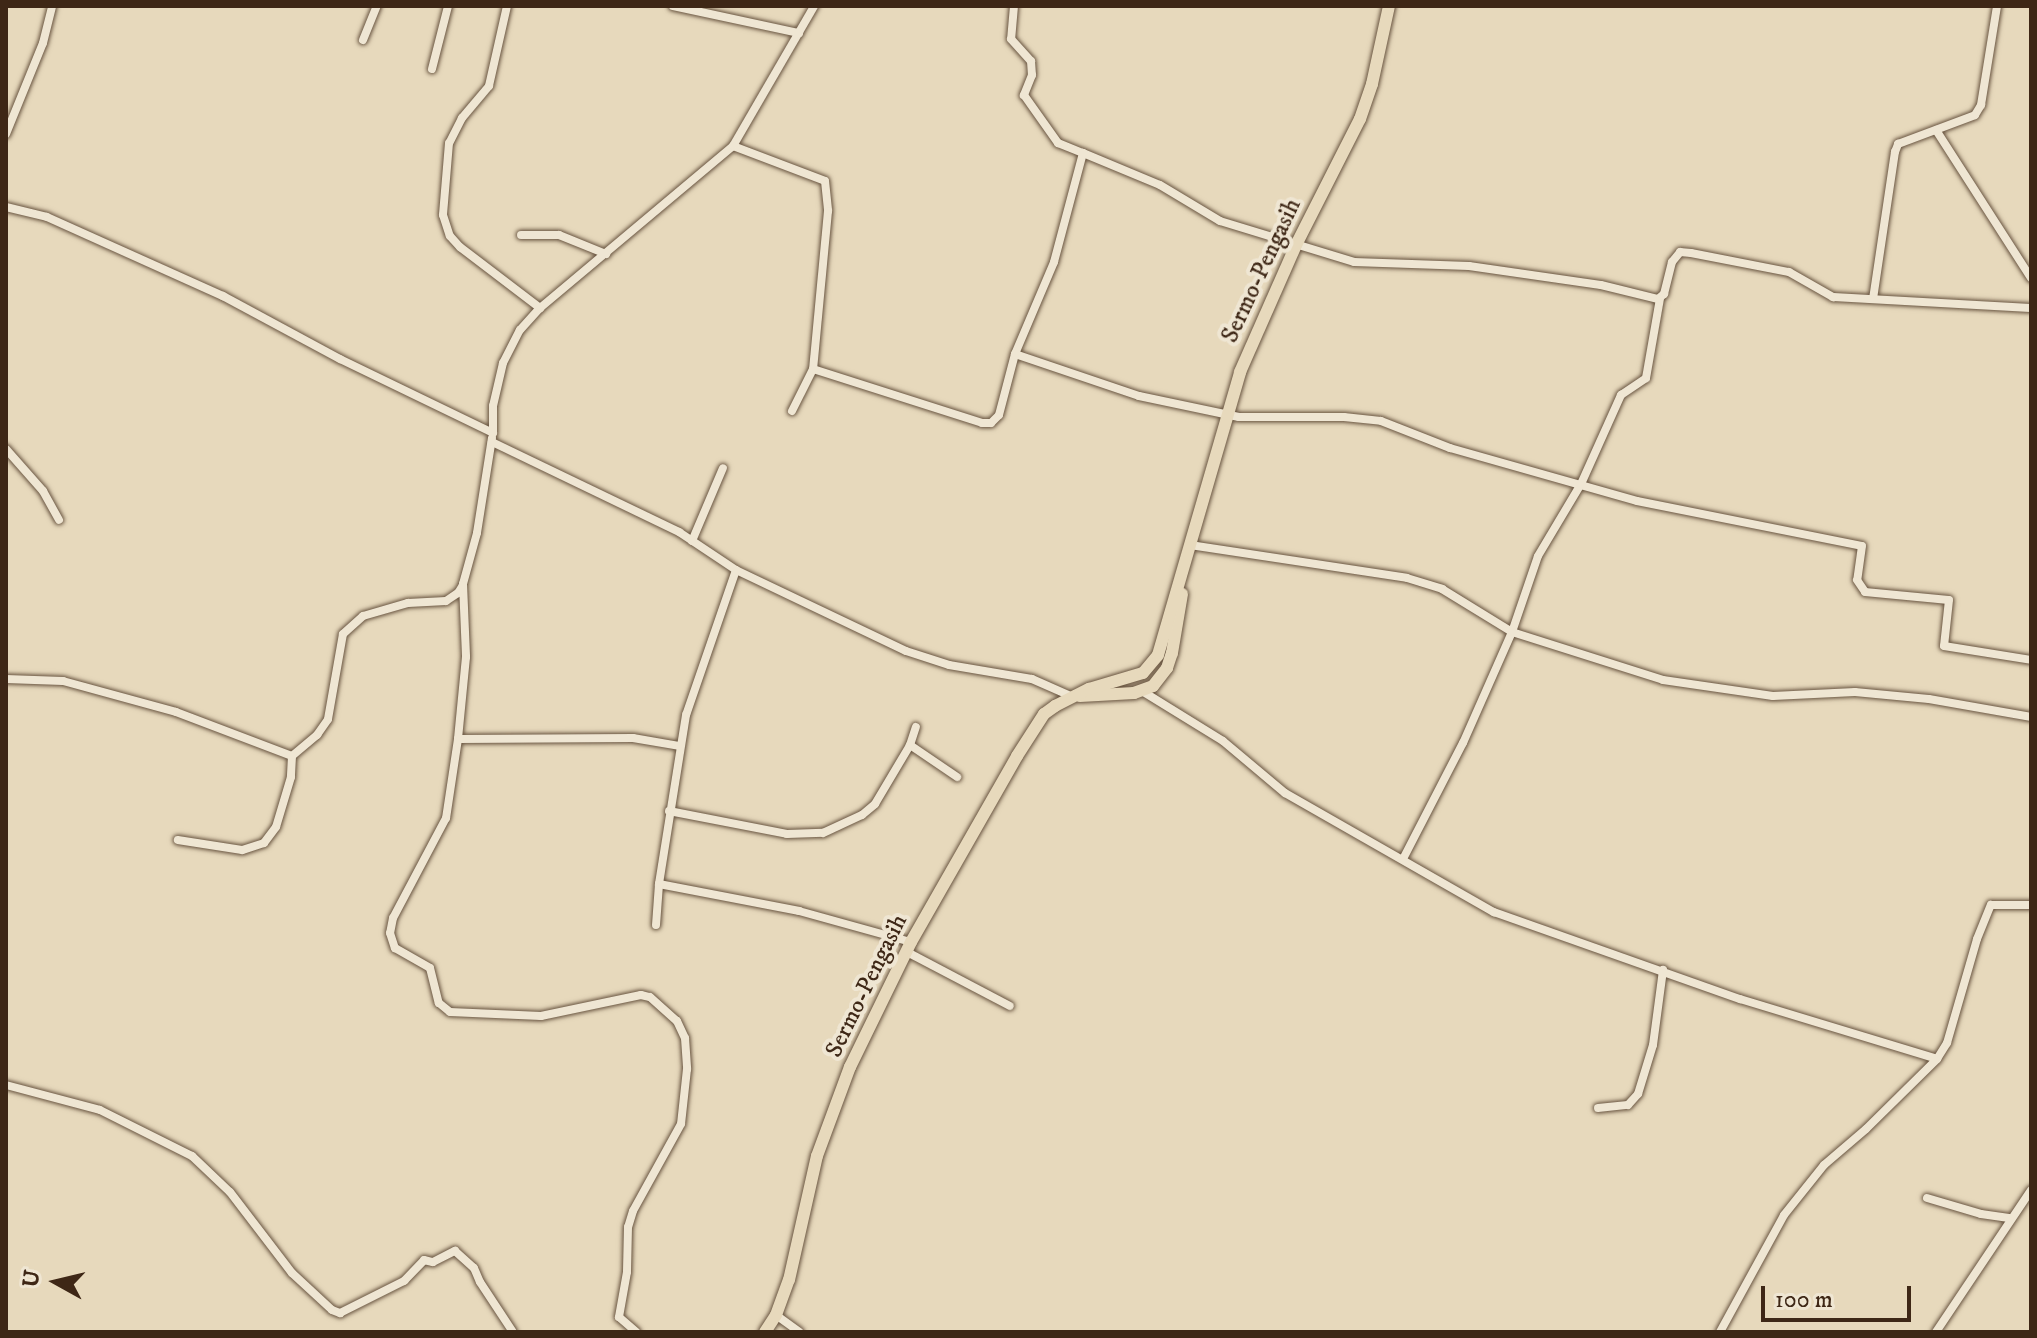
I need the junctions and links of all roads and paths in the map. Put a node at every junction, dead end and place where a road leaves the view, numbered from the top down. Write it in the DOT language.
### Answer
graph roads {
  1 [pos="52,6"];
  2 [pos="377,6"];
  3 [pos="448,6"];
  4 [pos="507,6"];
  5 [pos="673,6"];
  6 [pos="814,6"];
  7 [pos="1014,6"];
  8 [pos="1389,6"];
  9 [pos="1997,6"];
  10 [pos="799,33"];
  11 [pos="363,40"];
  12 [pos="432,69"];
  13 [pos="1936,130"];
  14 [pos="6,134"];
  15 [pos="733,146"];
  16 [pos="1083,153"];
  17 [pos="6,207"];
  18 [pos="521,235"];
  19 [pos="1296,245"];
  20 [pos="606,254"];
  21 [pos="2031,278"];
  22 [pos="1660,299"];
  23 [pos="1873,299"];
  24 [pos="540,308"];
  25 [pos="2031,308"];
  26 [pos="1015,354"];
  27 [pos="813,369"];
  28 [pos="792,411"];
  29 [pos="1227,412"];
  30 [pos="492,437"];
  31 [pos="6,449"];
  32 [pos="723,468"];
  33 [pos="1581,484"];
  34 [pos="59,520"];
  35 [pos="692,541"];
  36 [pos="1190,545"];
  37 [pos="1187,558"];
  38 [pos="736,570"];
  39 [pos="463,584"];
  40 [pos="1512,632"];
  41 [pos="2031,660"];
  42 [pos="6,679"];
  43 [pos="1142,691"];
  44 [pos="1075,697"];
  45 [pos="2031,717"];
  46 [pos="916,727"];
  47 [pos="458,739"];
  48 [pos="910,745"];
  49 [pos="680,746"];
  50 [pos="292,756"];
  51 [pos="957,777"];
  52 [pos="669,811"];
  53 [pos="178,840"];
  54 [pos="1403,859"];
  55 [pos="659,884"];
  56 [pos="2031,905"];
  57 [pos="656,925"];
  58 [pos="909,947"];
  59 [pos="1663,970"];
  60 [pos="1010,1006"];
  61 [pos="1937,1059"];
  62 [pos="6,1085"];
  63 [pos="1598,1108"];
  64 [pos="2031,1190"];
  65 [pos="1927,1198"];
  66 [pos="2011,1218"];
  67 [pos="776,1315"];
  68 [pos="513,1332"];
  69 [pos="636,1332"];
  70 [pos="765,1332"];
  71 [pos="799,1332"];
  72 [pos="1720,1332"];
  73 [pos="1936,1332"];
  1 -- 14 [label="street"];
  2 -- 11 [label="street"];
  3 -- 12 [label="street"];
  4 -- 24 [label="street"];
  5 -- 10 [label="street"];
  6 -- 10 [label="street"];
  7 -- 16 [label="street"];
  8 -- 19 [label="main road, Sermo-Pengasih"];
  9 -- 13 [label="street"];
  10 -- 15 [label="street"];
  13 -- 21 [label="street"];
  13 -- 23 [label="street"];
  15 -- 20 [label="street"];
  15 -- 27 [label="street"];
  16 -- 19 [label="street"];
  16 -- 26 [label="street"];
  17 -- 30 [label="street"];
  18 -- 20 [label="street"];
  19 -- 22 [label="street"];
  19 -- 29 [label="main road, Sermo-Pengasih"];
  20 -- 24 [label="street"];
  22 -- 23 [label="street"];
  22 -- 33 [label="street"];
  23 -- 25 [label="street"];
  24 -- 30 [label="street"];
  26 -- 27 [label="street"];
  26 -- 29 [label="street"];
  27 -- 28 [label="street"];
  29 -- 33 [label="street"];
  29 -- 36 [label="main road, Sermo-Pengasih"];
  30 -- 35 [label="street"];
  30 -- 39 [label="street"];
  31 -- 34 [label="street"];
  32 -- 35 [label="street"];
  33 -- 40 [label="street"];
  33 -- 41 [label="street"];
  35 -- 38 [label="street"];
  36 -- 37 [label="main road, Sermo-Pengasih"];
  36 -- 40 [label="street"];
  37 -- 43 [label="main road, Sermo-Pengasih"];
  37 -- 44 [label="main road, Sermo-Pengasih"];
  38 -- 44 [label="street"];
  38 -- 49 [label="street"];
  39 -- 47 [label="street"];
  39 -- 50 [label="street"];
  40 -- 45 [label="street"];
  40 -- 54 [label="street"];
  42 -- 50 [label="street"];
  43 -- 44 [label="main road, Sermo-Pengasih"];
  43 -- 54 [label="street"];
  44 -- 58 [label="main road, Sermo-Pengasih"];
  46 -- 48 [label="street"];
  47 -- 49 [label="street"];
  47 -- 69 [label="street"];
  48 -- 51 [label="street"];
  48 -- 52 [label="street"];
  49 -- 52 [label="street"];
  50 -- 53 [label="street"];
  52 -- 55 [label="street"];
  54 -- 59 [label="street"];
  55 -- 57 [label="street"];
  55 -- 58 [label="street"];
  56 -- 61 [label="street"];
  58 -- 60 [label="street"];
  58 -- 67 [label="main road, Sermo-Pengasih"];
  59 -- 61 [label="street"];
  59 -- 63 [label="street"];
  61 -- 72 [label="street"];
  62 -- 68 [label="street"];
  64 -- 66 [label="street"];
  65 -- 66 [label="street"];
  66 -- 73 [label="street"];
  67 -- 70 [label="main road, Sermo-Pengasih"];
  67 -- 71 [label="street"];
}
